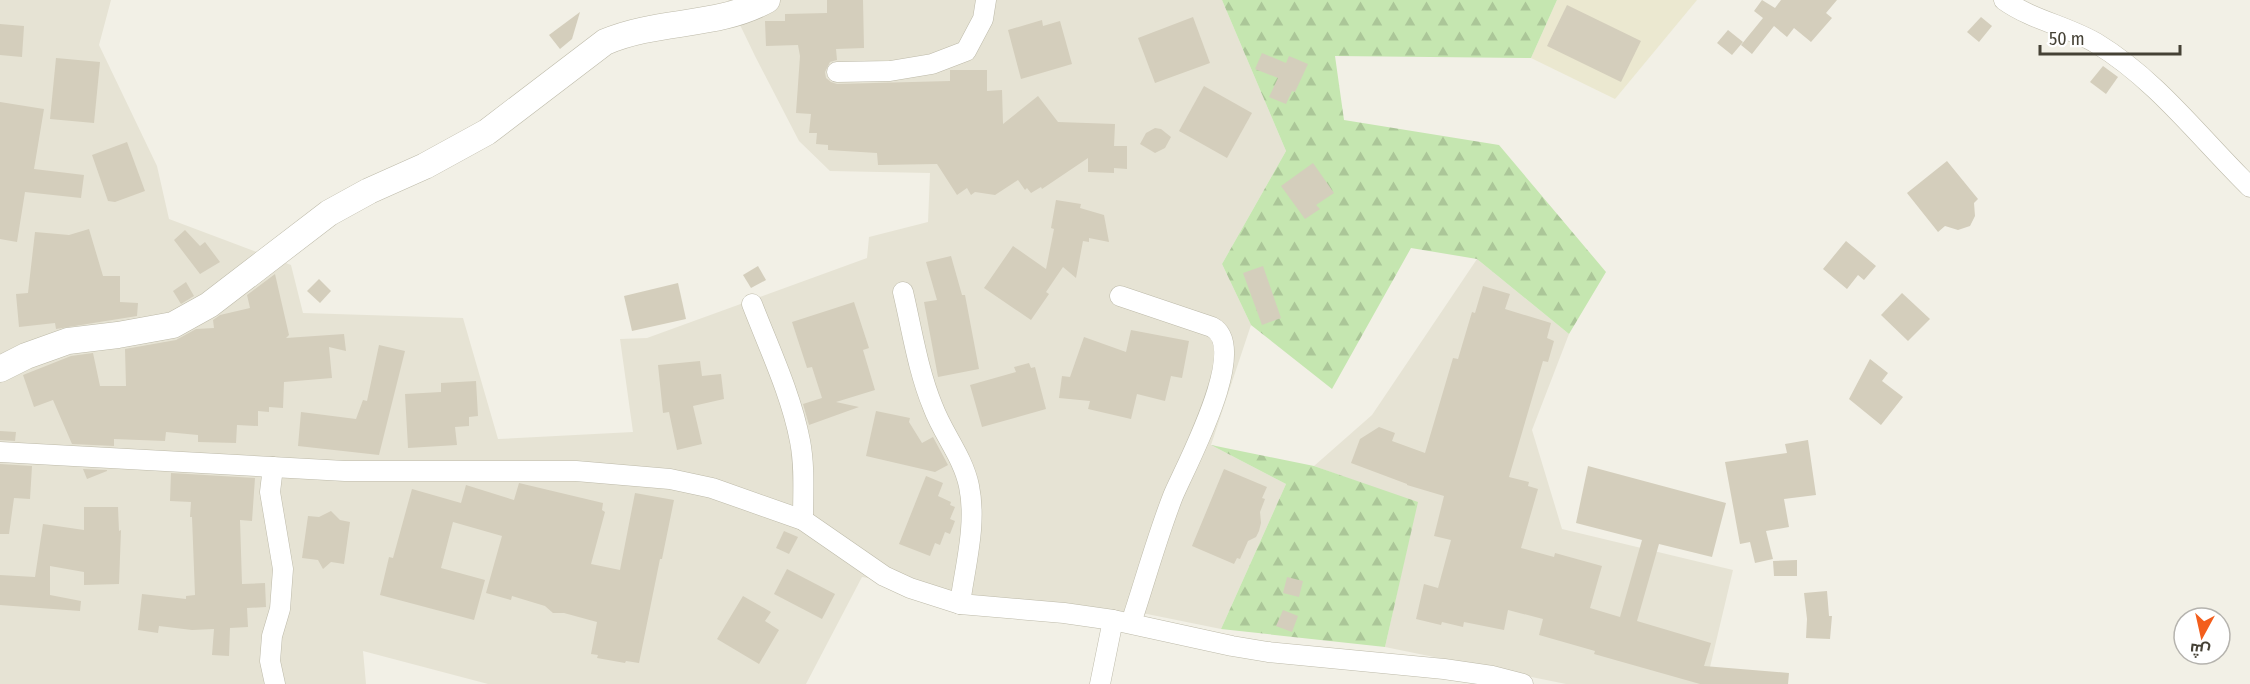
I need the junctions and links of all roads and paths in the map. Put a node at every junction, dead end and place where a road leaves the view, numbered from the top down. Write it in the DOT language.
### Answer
graph roads {
  1 [pos="767,0"];
  2 [pos="986,0"];
  3 [pos="2004,0"];
  4 [pos="837,72"];
  5 [pos="2250,187"];
  6 [pos="903,292"];
  7 [pos="1120,296"];
  8 [pos="752,304"];
  9 [pos="0,369"];
  10 [pos="0,452"];
  11 [pos="273,467"];
  12 [pos="803,520"];
  13 [pos="960,604"];
  14 [pos="1122,621"];
  15 [pos="275,684"];
  16 [pos="1100,684"];
  17 [pos="1523,684"];
  1 -- 9 [label="street"];
  2 -- 4 [label="street"];
  3 -- 5 [label="street"];
  6 -- 13 [label="street"];
  7 -- 14 [label="street"];
  8 -- 12 [label="street"];
  10 -- 11 [label="street"];
  11 -- 12 [label="street"];
  11 -- 15 [label="street"];
  12 -- 13 [label="street"];
  13 -- 14 [label="street"];
  14 -- 16 [label="street"];
  14 -- 17 [label="street"];
}
